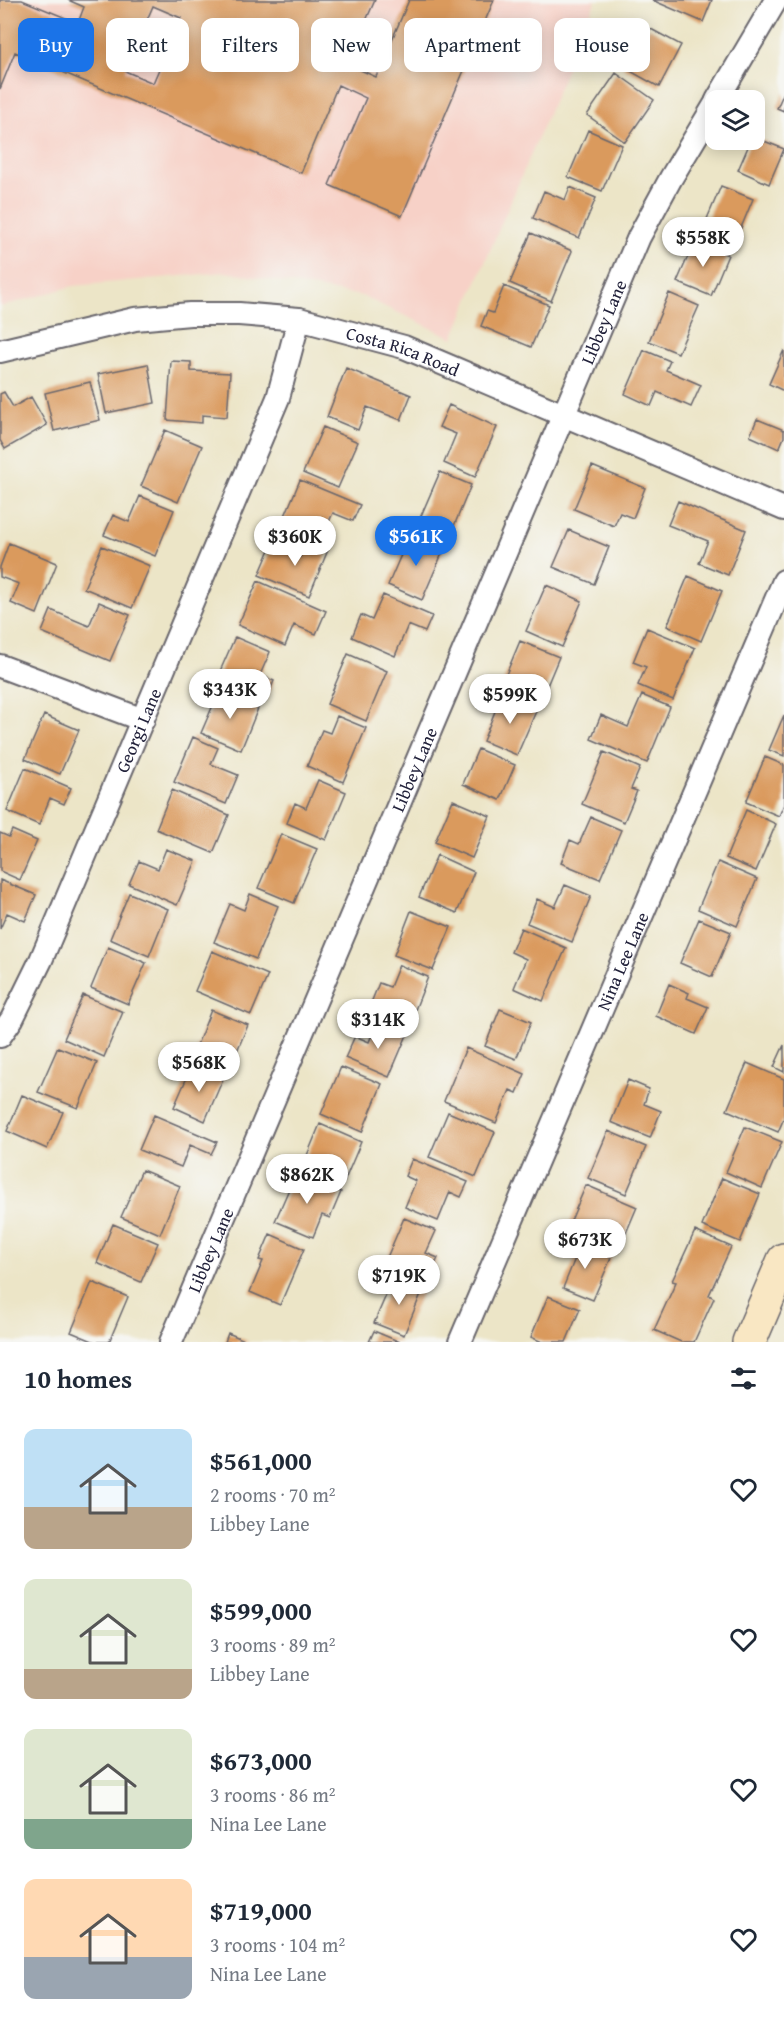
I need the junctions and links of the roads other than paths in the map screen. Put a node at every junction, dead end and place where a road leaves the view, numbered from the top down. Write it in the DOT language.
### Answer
graph roads {
  1 [pos="776,0"];
  2 [pos="723,90"];
  3 [pos="705,121"];
  4 [pos="298,319"];
  5 [pos="0,351"];
  6 [pos="563,415"];
  7 [pos="784,509"];
  8 [pos="784,581"];
  9 [pos="0,666"];
  10 [pos="142,720"];
  11 [pos="0,1036"];
  12 [pos="784,1260"];
  13 [pos="171,1342"];
  14 [pos="460,1342"];
  15 [pos="749,1342"];
  1 -- 2 [label="street, Libbey Lane"];
  3 -- 6 [label="street, Libbey Lane"];
  4 -- 5 [label="street, Costa Rica Road"];
  4 -- 6 [label="street, Costa Rica Road"];
  4 -- 10 [label="street, Georgi Lane"];
  6 -- 7 [label="street, Costa Rica Road"];
  6 -- 13 [label="street, Libbey Lane"];
  8 -- 14 [label="street, Nina Lee Lane"];
  9 -- 10 [label="street"];
  10 -- 11 [label="street, Georgi Lane"];
  12 -- 15 [label="main road"];
}
